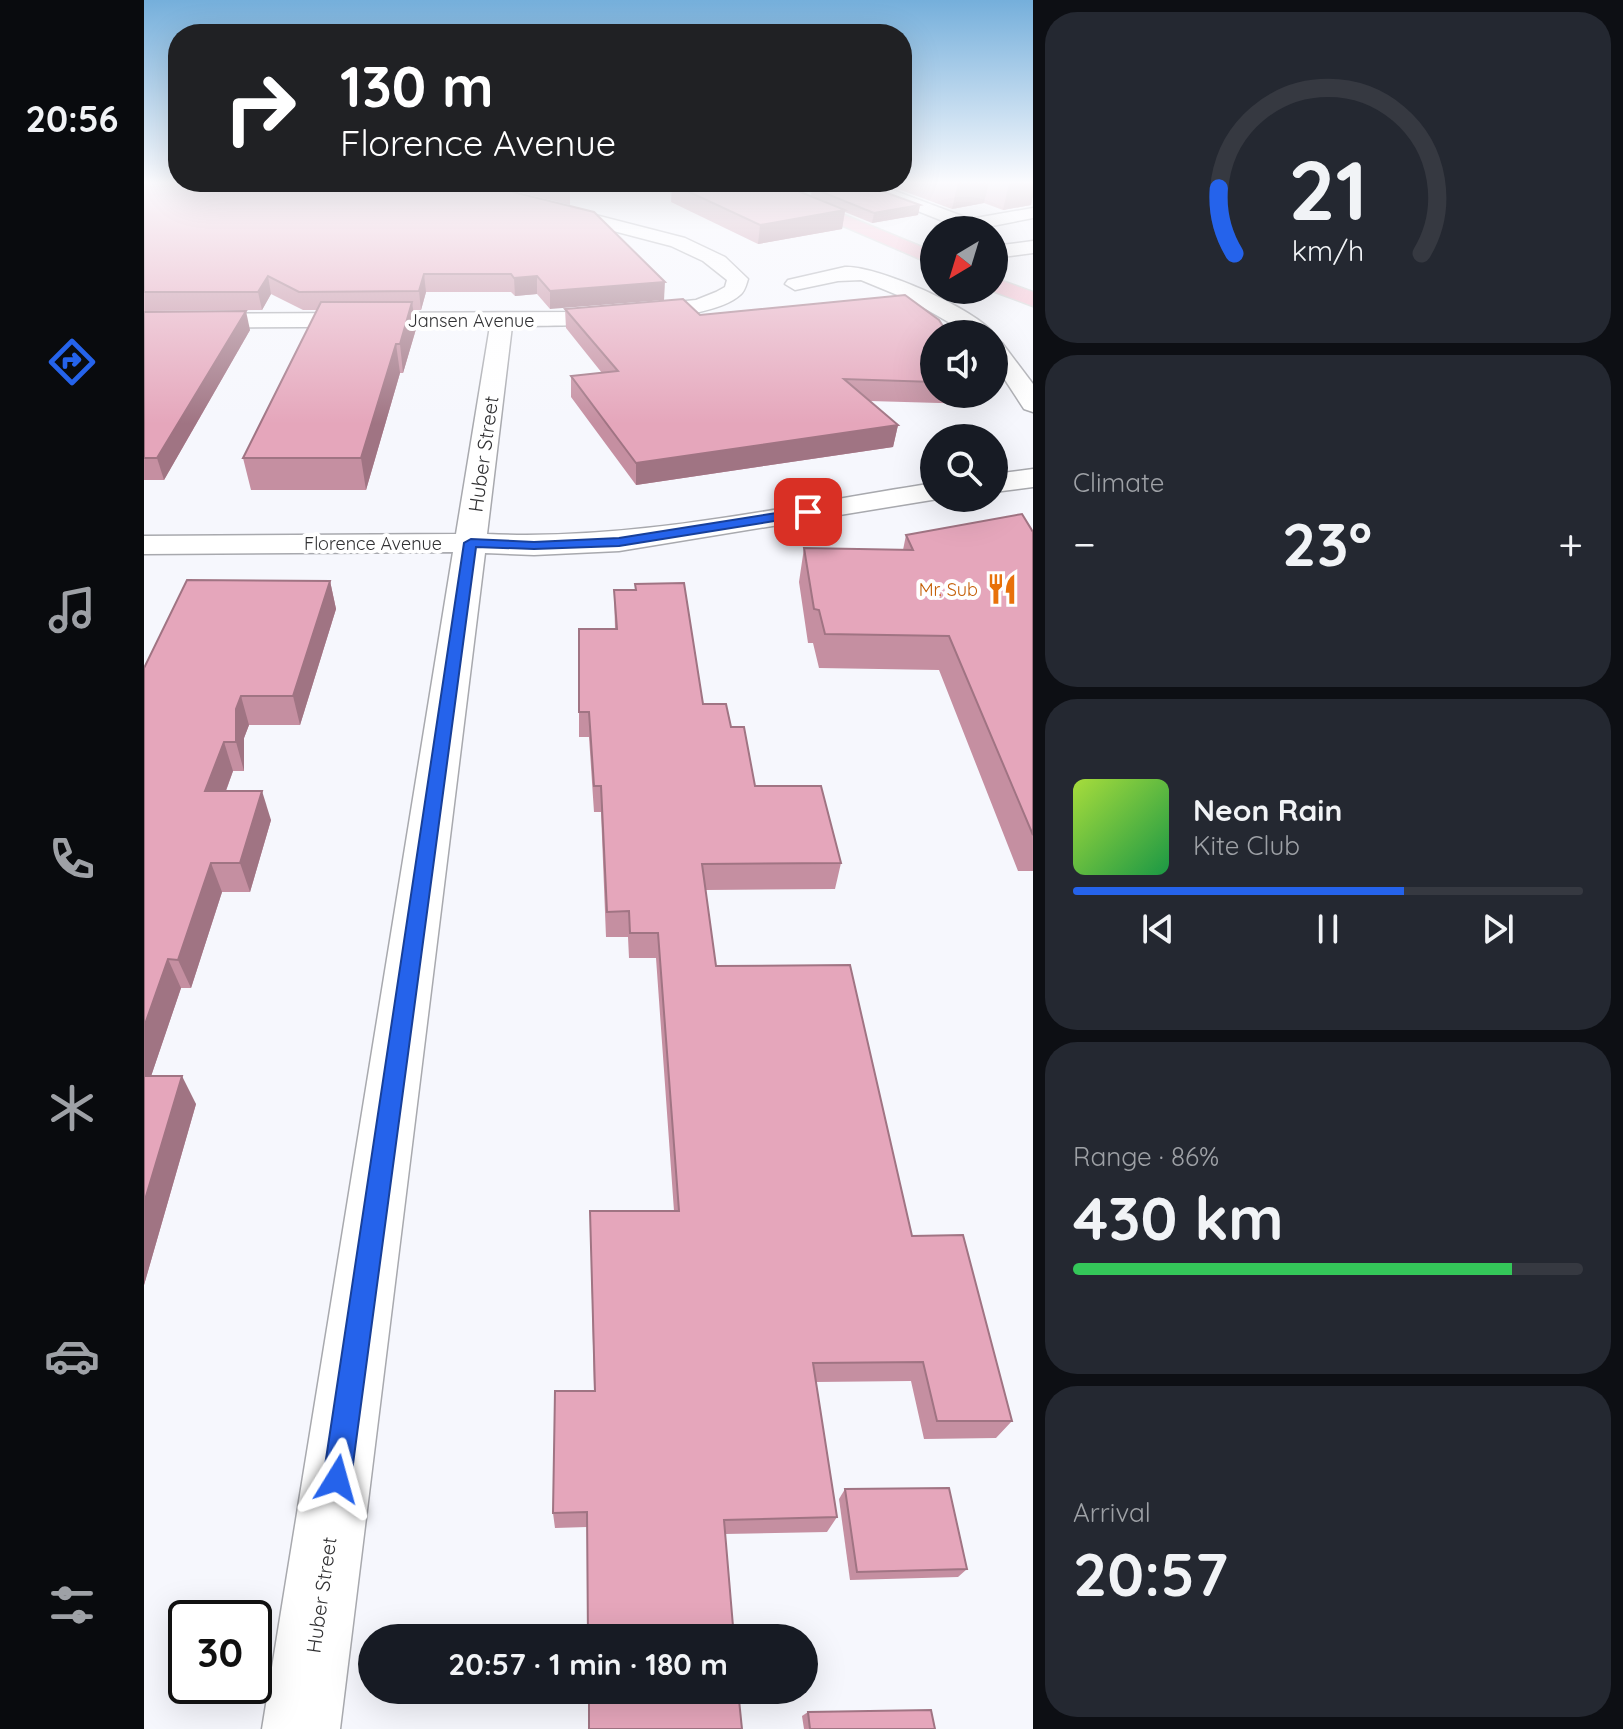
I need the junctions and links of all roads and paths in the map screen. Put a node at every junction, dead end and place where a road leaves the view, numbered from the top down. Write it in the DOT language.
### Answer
graph roads {
  1 [pos="719,263"];
  2 [pos="920,277"];
  3 [pos="795,284"];
  4 [pos="888,284"];
  5 [pos="1025,297"];
  6 [pos="1033,319"];
  7 [pos="502,320"];
  8 [pos="961,320"];
  9 [pos="144,321"];
  10 [pos="1008,365"];
  11 [pos="1033,404"];
  12 [pos="1033,478"];
  13 [pos="1008,481"];
  14 [pos="920,494"];
  15 [pos="471,543"];
  16 [pos="144,545"];
  17 [pos="301,1729"];
  1 -- 7 [label="street, Jansen Avenue"];
  2 -- 4 [label="street"];
  3 -- 4 [label="street"];
  4 -- 8 [label="street"];
  5 -- 6 [label="main road"];
  7 -- 9 [label="street, Jansen Avenue"];
  7 -- 15 [label="street, Huber Street"];
  10 -- 11 [label="street"];
  12 -- 13 [label="street"];
  14 -- 15 [label="street, Florence Avenue"];
  15 -- 16 [label="street, Florence Avenue"];
  15 -- 17 [label="street, Huber Street"];
}
